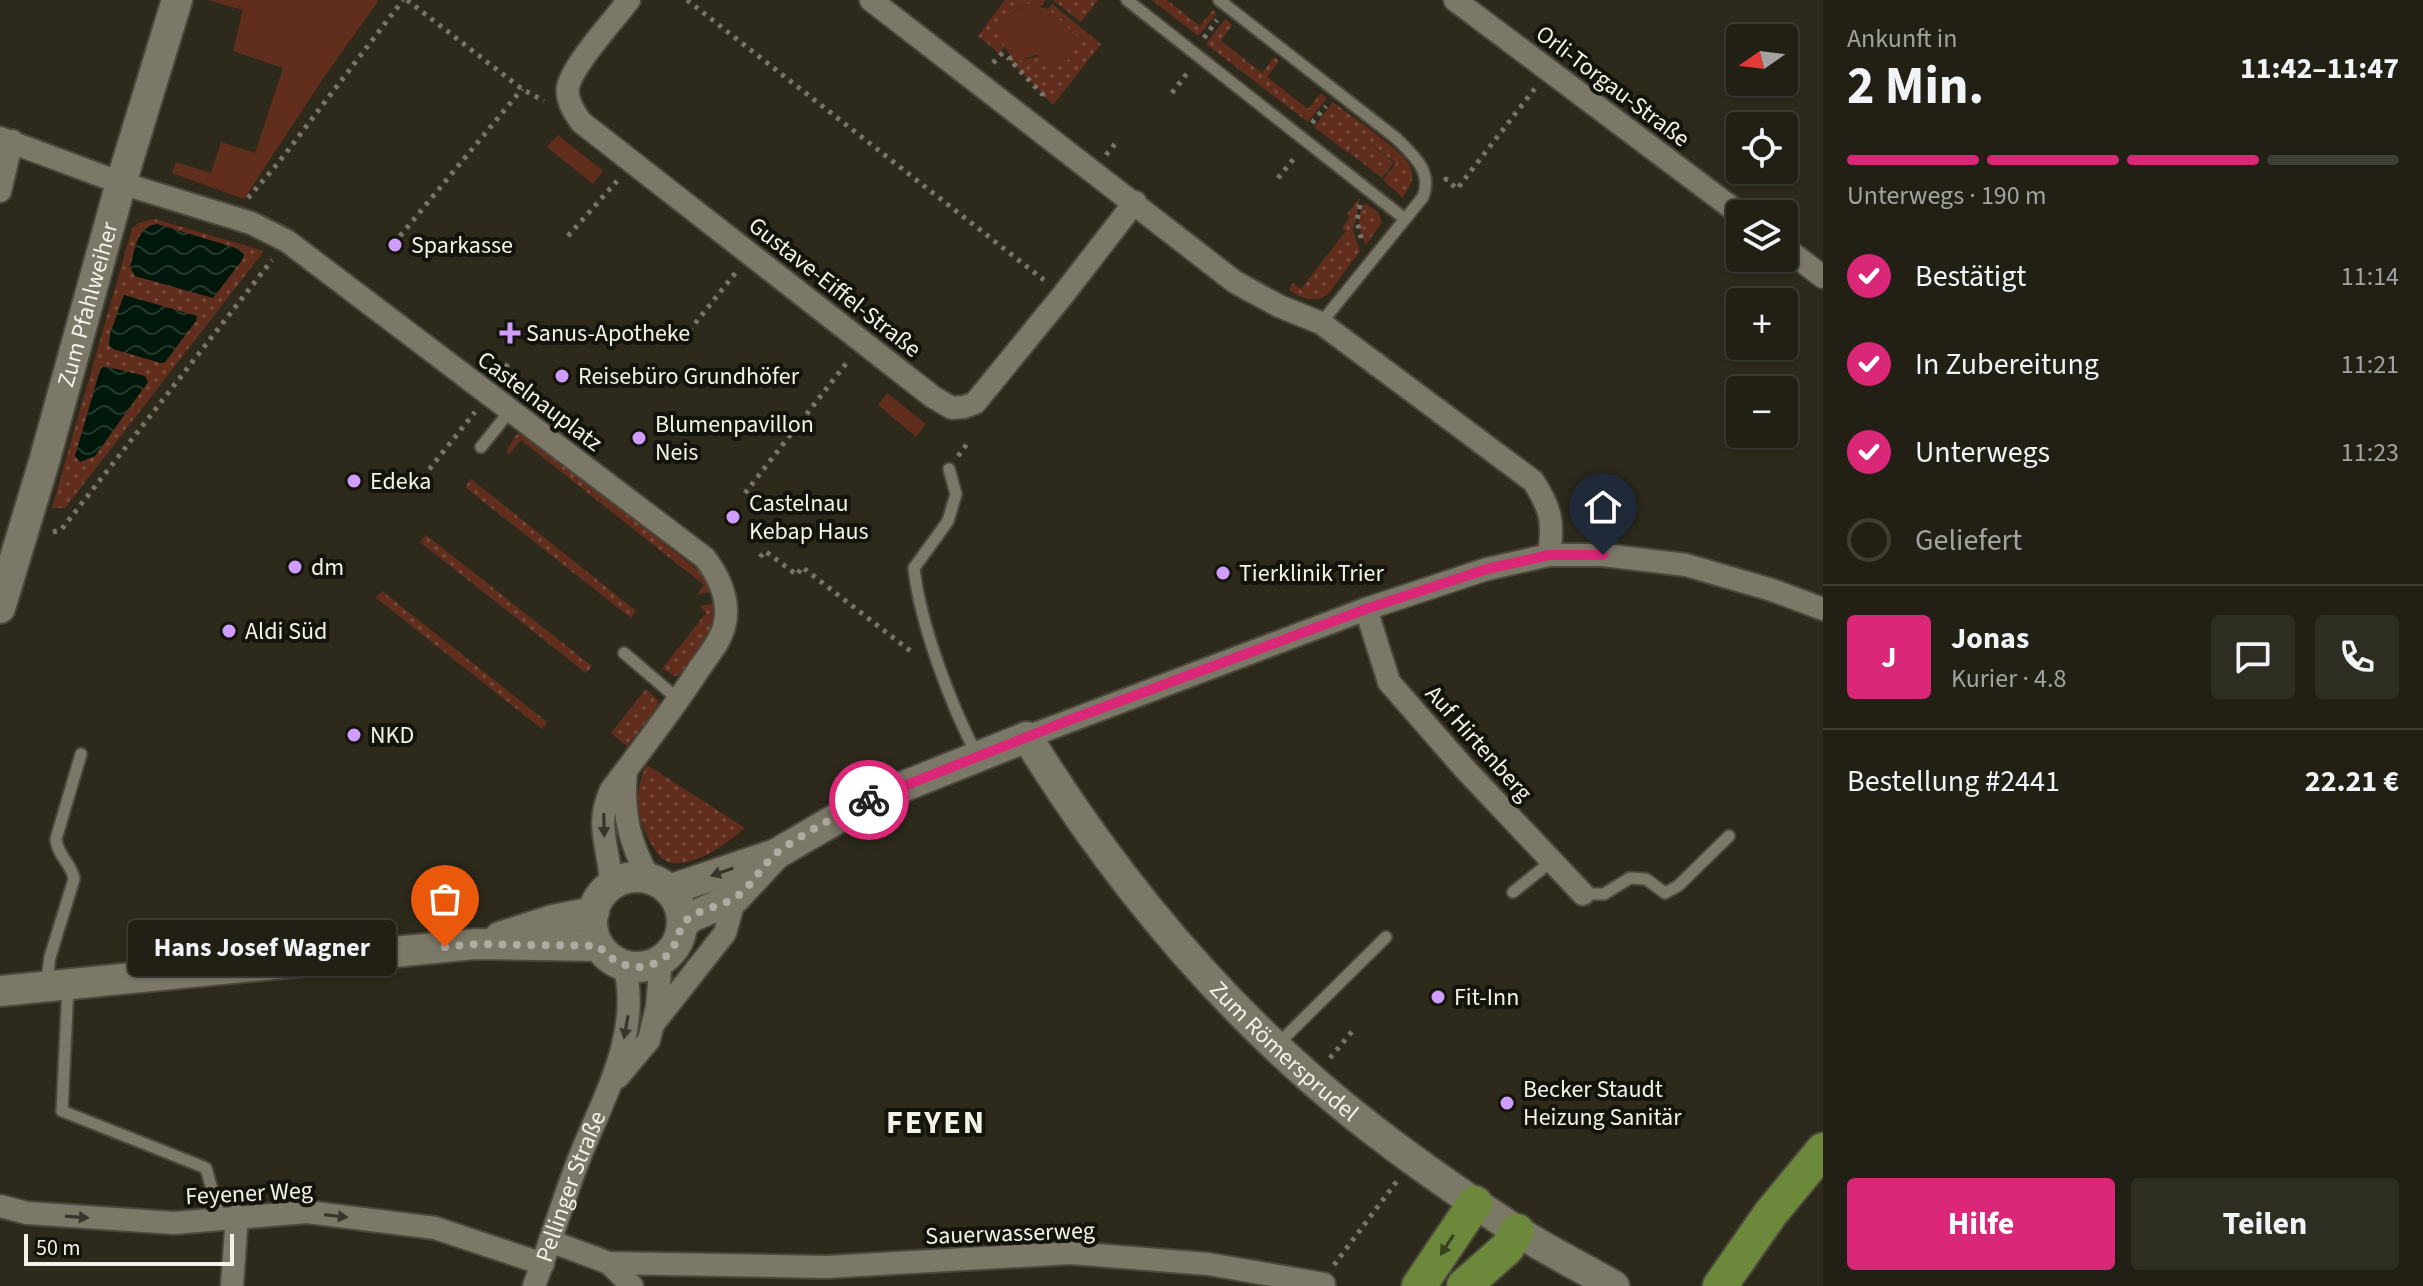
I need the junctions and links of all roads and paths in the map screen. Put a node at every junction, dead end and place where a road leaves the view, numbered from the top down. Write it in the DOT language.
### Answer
graph roads {
  1 [pos="177,0"];
  2 [pos="405,0"];
  3 [pos="629,0"];
  4 [pos="687,0"];
  5 [pos="871,0"];
  6 [pos="1127,0"];
  7 [pos="1219,0"];
  8 [pos="1455,0"];
  9 [pos="1220,16"];
  10 [pos="1202,40"];
  11 [pos="1006,49"];
  12 [pos="993,63"];
  13 [pos="1543,79"];
  14 [pos="522,89"];
  15 [pos="1330,101"];
  16 [pos="572,109"];
  17 [pos="1310,125"];
  18 [pos="6,140"];
  19 [pos="1115,144"];
  20 [pos="1108,153"];
  21 [pos="633,162"];
  22 [pos="121,183"];
  23 [pos="1443,183"];
  24 [pos="1368,190"];
  25 [pos="0,191"];
  26 [pos="1135,202"];
  27 [pos="1726,203"];
  28 [pos="232,217"];
  29 [pos="1405,219"];
  30 [pos="400,236"];
  31 [pos="568,236"];
  32 [pos="287,241"];
  33 [pos="1363,245"];
  34 [pos="750,254"];
  35 [pos="1798,258"];
  36 [pos="1823,277"];
  37 [pos="1063,295"];
  38 [pos="1321,323"];
  39 [pos="689,331"];
  40 [pos="862,343"];
  41 [pos="483,405"];
  42 [pos="510,411"];
  43 [pos="481,447"];
  44 [pos="949,469"];
  45 [pos="423,477"];
  46 [pos="745,493"];
  47 [pos="18,544"];
  48 [pos="1549,555"];
  49 [pos="760,557"];
  50 [pos="0,605"];
  51 [pos="1366,609"];
  52 [pos="1823,609"];
  53 [pos="624,653"];
  54 [pos="938,657"];
  55 [pos="679,700"];
  56 [pos="1027,737"];
  57 [pos="81,754"];
  58 [pos="978,757"];
  59 [pos="626,770"];
  60 [pos="1729,836"];
  61 [pos="776,854"];
  62 [pos="1552,861"];
  63 [pos="659,884"];
  64 [pos="611,885"];
  65 [pos="1513,892"];
  66 [pos="1583,894"];
  67 [pos="735,898"];
  68 [pos="594,912"];
  69 [pos="682,925"];
  70 [pos="1386,937"];
  71 [pos="475,944"];
  72 [pos="599,946"];
  73 [pos="661,960"];
  74 [pos="624,965"];
  75 [pos="57,984"];
  76 [pos="0,991"];
  77 [pos="654,1023"];
  78 [pos="1355,1028"];
  79 [pos="1275,1046"];
  80 [pos="1339,1050"];
  81 [pos="610,1087"];
  82 [pos="1823,1150"];
  83 [pos="1387,1195"];
  84 [pos="1475,1203"];
  85 [pos="0,1206"];
  86 [pos="229,1217"];
  87 [pos="1517,1231"];
  88 [pos="550,1241"];
  89 [pos="609,1263"];
  90 [pos="543,1264"];
  91 [pos="697,1265"];
  92 [pos="1324,1284"];
  93 [pos="232,1286"];
  94 [pos="534,1286"];
  95 [pos="632,1286"];
  96 [pos="682,1286"];
  97 [pos="1419,1286"];
  98 [pos="1464,1286"];
  99 [pos="1614,1286"];
  100 [pos="1720,1286"];
  1 -- 22 [label="street, Zum Pfahlweiher"];
  2 -- 14 [label="path"];
  2 -- 28 [label="path"];
  3 -- 16 [label="street"];
  4 -- 37 [label="path"];
  5 -- 26 [label="street"];
  6 -- 24 [label="lane"];
  7 -- 29 [label="lane"];
  8 -- 27 [label="street, Orli-Torgau-Straße"];
  9 -- 10 [label="path"];
  11 -- 12 [label="path"];
  13 -- 23 [label="path"];
  14 -- 16 [label="path"];
  14 -- 30 [label="path"];
  15 -- 17 [label="path"];
  16 -- 21 [label="street, Gustave-Eiffel-Straße"];
  18 -- 22 [label="street, Castelnauplatz"];
  18 -- 25 [label="street"];
  19 -- 20 [label="path"];
  21 -- 31 [label="path"];
  21 -- 34 [label="street, Gustave-Eiffel-Straße"];
  22 -- 28 [label="street, Castelnauplatz"];
  22 -- 47 [label="street, Zum Pfahlweiher"];
  24 -- 29 [label="lane"];
  24 -- 33 [label="path"];
  26 -- 37 [label="street, Gustave-Eiffel-Straße"];
  26 -- 38 [label="street"];
  28 -- 32 [label="street, Castelnauplatz"];
  29 -- 38 [label="lane"];
  32 -- 42 [label="street, Castelnauplatz"];
  32 -- 47 [label="path"];
  34 -- 39 [label="path"];
  34 -- 40 [label="street, Gustave-Eiffel-Straße"];
  35 -- 36 [label="street"];
  37 -- 40 [label="street, Gustave-Eiffel-Straße"];
  38 -- 48 [label="street"];
  40 -- 46 [label="path"];
  41 -- 45 [label="path"];
  42 -- 43 [label="lane"];
  42 -- 55 [label="street, Castelnauplatz"];
  44 -- 54 [label="lane"];
  47 -- 50 [label="street, Zum Pfahlweiher"];
  48 -- 51 [label="street, Pellinger Straße"];
  48 -- 52 [label="street, Pellinger Straße"];
  49 -- 54 [label="path"];
  51 -- 56 [label="street, Pellinger Straße"];
  51 -- 62 [label="street, Auf Hirtenberg"];
  53 -- 55 [label="lane"];
  54 -- 58 [label="lane"];
  55 -- 59 [label="street, Castelnauplatz"];
  56 -- 58 [label="street, Pellinger Straße"];
  56 -- 79 [label="street, Zum Römersprudel"];
  57 -- 75 [label="lane"];
  58 -- 61 [label="street, Pellinger Straße"];
  59 -- 63 [label="street"];
  59 -- 64 [label="street, Castelnauplatz, one-way"];
  60 -- 66 [label="lane"];
  61 -- 63 [label="street, Pellinger Straße, one-way"];
  61 -- 67 [label="street, Pellinger Straße"];
  62 -- 65 [label="lane"];
  62 -- 66 [label="street, Auf Hirtenberg"];
  63 -- 64 [label="street"];
  63 -- 69 [label="street"];
  64 -- 68 [label="street"];
  67 -- 69 [label="street, Pellinger Straße"];
  67 -- 77 [label="street, Pellinger Straße"];
  68 -- 71 [label="street"];
  68 -- 72 [label="street"];
  69 -- 73 [label="street"];
  70 -- 79 [label="lane"];
  71 -- 72 [label="street"];
  71 -- 75 [label="street"];
  72 -- 74 [label="street"];
  73 -- 74 [label="street"];
  73 -- 77 [label="street, Pellinger Straße"];
  74 -- 81 [label="street, Pellinger Straße, one-way"];
  75 -- 76 [label="street"];
  75 -- 86 [label="lane"];
  77 -- 81 [label="street, Pellinger Straße"];
  78 -- 80 [label="path"];
  79 -- 84 [label="street, Zum Römersprudel"];
  81 -- 88 [label="street, Pellinger Straße"];
  82 -- 100 [label="main road"];
  83 -- 92 [label="path"];
  84 -- 87 [label="street, Zum Römersprudel"];
  84 -- 97 [label="main road, one-way"];
  85 -- 86 [label="street, Feyener Weg, one-way"];
  86 -- 90 [label="street, Feyener Weg, one-way"];
  86 -- 93 [label="street"];
  87 -- 98 [label="main road"];
  87 -- 99 [label="street, Zum Römersprudel"];
  88 -- 89 [label="street"];
  88 -- 90 [label="street, Pellinger Straße"];
  89 -- 91 [label="street, Sauerwasserweg"];
  89 -- 95 [label="street"];
  90 -- 94 [label="street, Pellinger Straße"];
  91 -- 92 [label="street, Sauerwasserweg"];
  91 -- 96 [label="street"];
}
